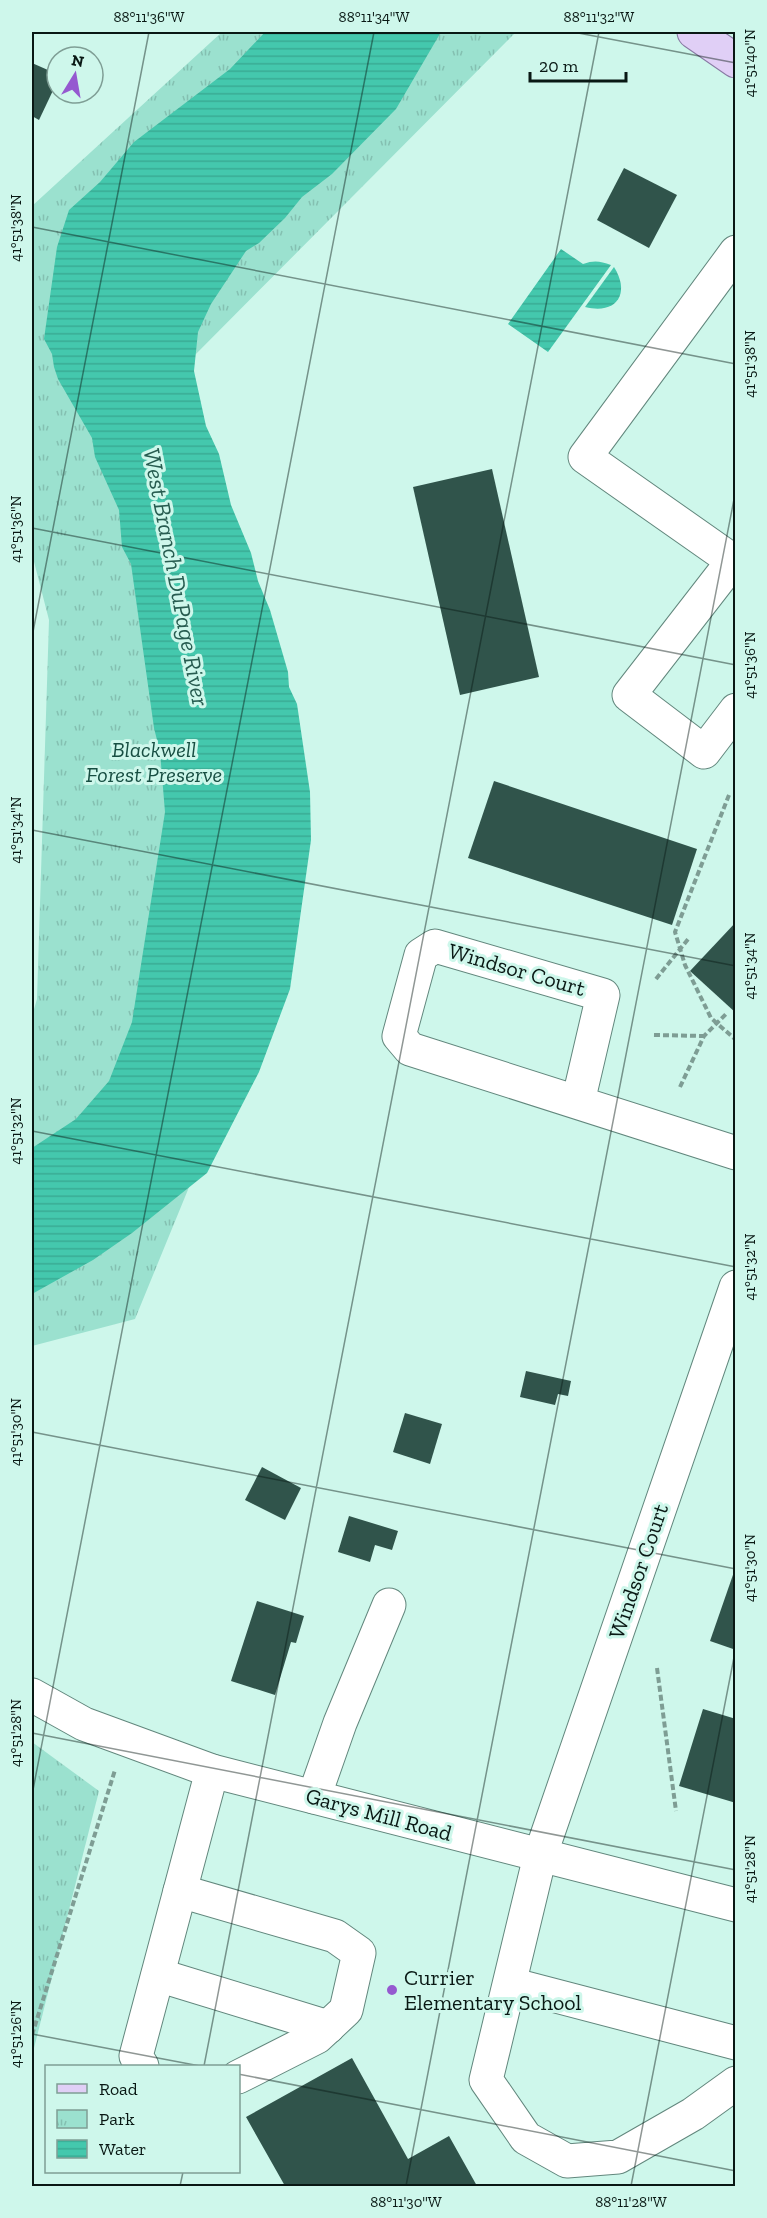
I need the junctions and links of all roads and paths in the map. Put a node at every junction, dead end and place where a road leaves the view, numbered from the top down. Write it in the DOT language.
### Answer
graph roads {
  1 [pos="694,32"];
  2 [pos="735,61"];
  3 [pos="735,252"];
  4 [pos="734,560"];
  5 [pos="735,710"];
  6 [pos="729,795"];
  7 [pos="689,938"];
  8 [pos="656,979"];
  9 [pos="726,1014"];
  10 [pos="654,1035"];
  11 [pos="704,1036"];
  12 [pos="735,1040"];
  13 [pos="680,1087"];
  14 [pos="578,1102"];
  15 [pos="735,1154"];
  16 [pos="735,1287"];
  17 [pos="389,1605"];
  18 [pos="657,1668"];
  19 [pos="32,1695"];
  20 [pos="124,1740"];
  21 [pos="212,1771"];
  22 [pos="314,1797"];
  23 [pos="676,1811"];
  24 [pos="540,1856"];
  25 [pos="180,1892"];
  26 [pos="735,1905"];
  27 [pos="158,1975"];
  28 [pos="510,1984"];
  29 [pos="328,2027"];
  30 [pos="32,2035"];
  31 [pos="735,2043"];
  32 [pos="141,2065"];
  33 [pos="240,2076"];
  34 [pos="735,2082"];
  1 -- 2 [label="main road"];
  3 -- 4 [label="street"];
  4 -- 5 [label="street"];
  6 -- 12 [label="path"];
  7 -- 8 [label="path"];
  9 -- 11 [label="path"];
  10 -- 11 [label="path"];
  11 -- 13 [label="path"];
  14 -- 14 [label="street, Windsor Court"];
  14 -- 15 [label="street, Windsor Court"];
  16 -- 24 [label="street, Windsor Court"];
  17 -- 22 [label="street"];
  18 -- 23 [label="path"];
  19 -- 20 [label="street, Garys Mill Road"];
  20 -- 21 [label="street, Garys Mill Road"];
  20 -- 30 [label="path"];
  21 -- 22 [label="street, Garys Mill Road"];
  21 -- 25 [label="street"];
  22 -- 24 [label="street, Garys Mill Road"];
  24 -- 26 [label="street, Garys Mill Road"];
  24 -- 28 [label="street, Windsor Court"];
  25 -- 27 [label="street"];
  25 -- 29 [label="street"];
  27 -- 29 [label="street"];
  27 -- 32 [label="street"];
  28 -- 31 [label="street"];
  28 -- 34 [label="street, Windsor Court"];
  29 -- 33 [label="street"];
}
